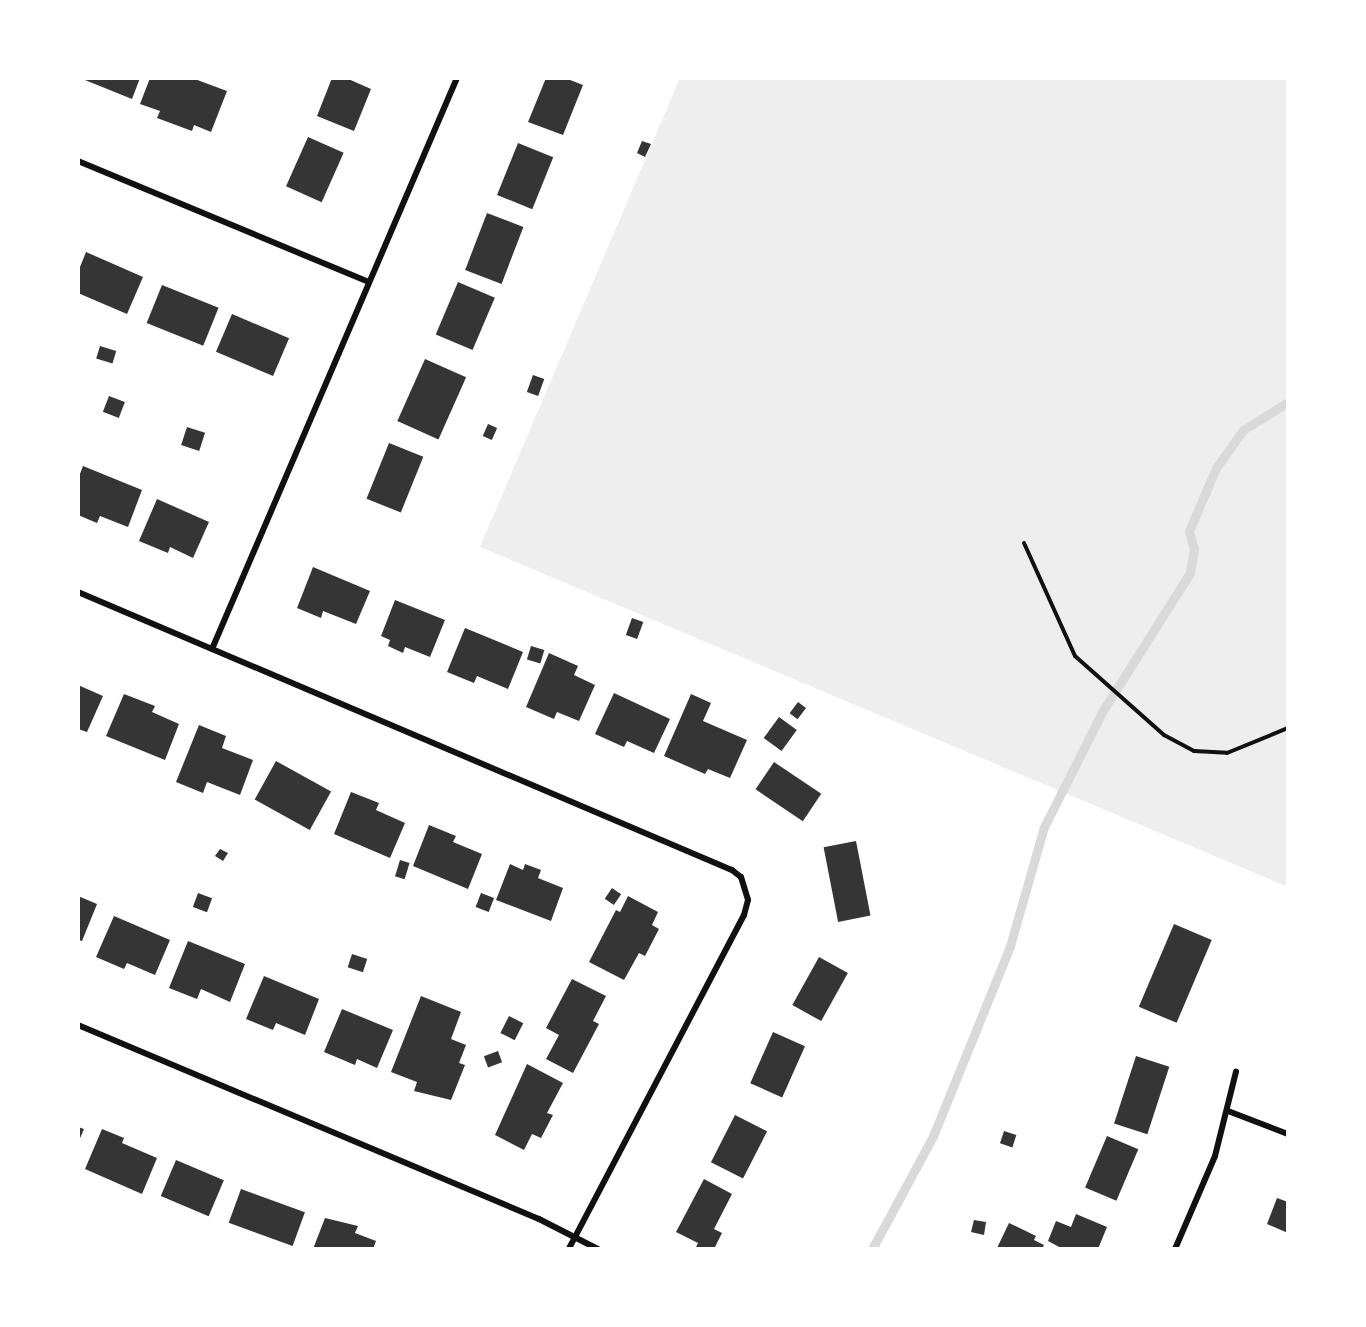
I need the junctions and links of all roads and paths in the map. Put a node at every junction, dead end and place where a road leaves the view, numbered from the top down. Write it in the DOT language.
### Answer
graph roads {
  1 [pos="457,78"];
  2 [pos="78,161"];
  3 [pos="369,282"];
  4 [pos="1024,543"];
  5 [pos="78,592"];
  6 [pos="212,648"];
  7 [pos="1288,728"];
  8 [pos="78,1025"];
  9 [pos="1236,1072"];
  10 [pos="1228,1111"];
  11 [pos="1288,1134"];
  12 [pos="575,1238"];
  13 [pos="569,1249"];
  14 [pos="598,1249"];
  15 [pos="1175,1249"];
  1 -- 3 [label="street"];
  2 -- 3 [label="street"];
  3 -- 6 [label="street"];
  4 -- 7 [label="path"];
  5 -- 6 [label="street"];
  6 -- 12 [label="street"];
  8 -- 12 [label="street"];
  9 -- 10 [label="street"];
  10 -- 11 [label="street"];
  10 -- 15 [label="street"];
  12 -- 13 [label="street"];
  12 -- 14 [label="street"];
}
